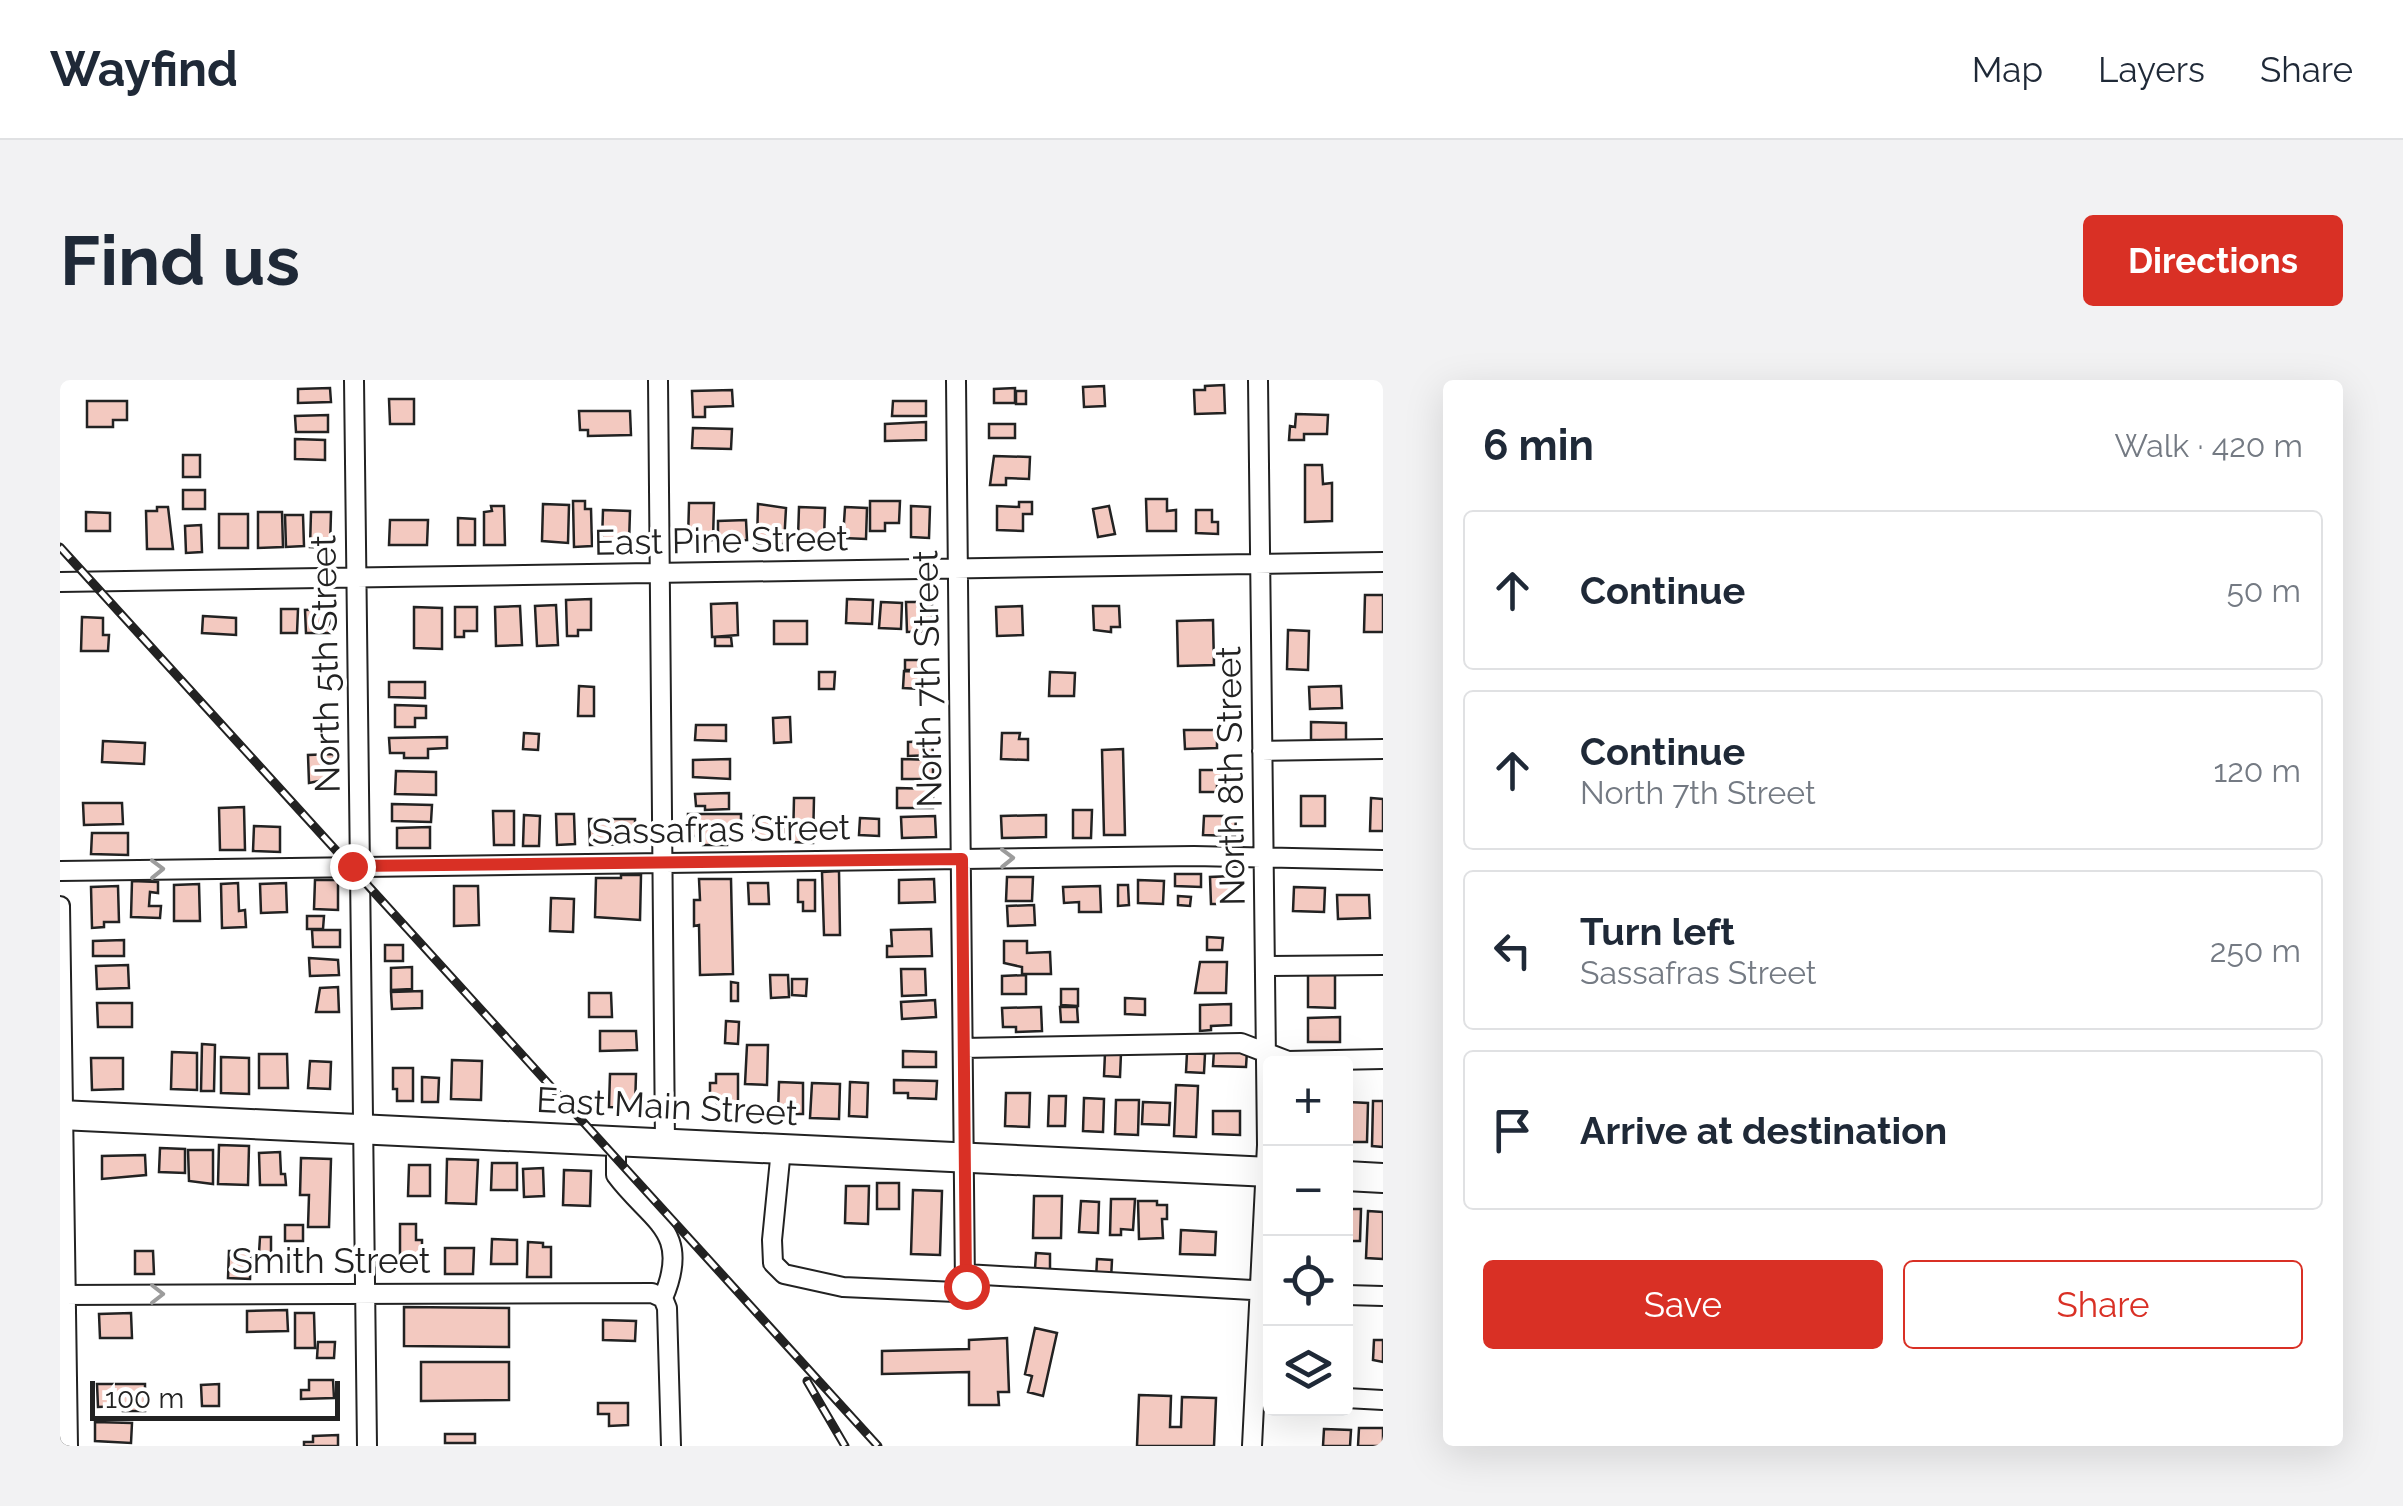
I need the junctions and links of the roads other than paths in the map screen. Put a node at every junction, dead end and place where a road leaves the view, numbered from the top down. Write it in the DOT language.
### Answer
graph roads {
  1 [pos="354,380"];
  2 [pos="658,380"];
  3 [pos="956,380"];
  4 [pos="1258,380"];
  5 [pos="1383,562"];
  6 [pos="1260,564"];
  7 [pos="958,569"];
  8 [pos="659,573"];
  9 [pos="357,578"];
  10 [pos="60,582"];
  11 [pos="1383,749"];
  12 [pos="1262,750"];
  13 [pos="1263,858"];
  14 [pos="962,859"];
  15 [pos="1383,860"];
  16 [pos="663,862"];
  17 [pos="360,866"];
  18 [pos="60,871"];
  19 [pos="60,906"];
  20 [pos="1383,965"];
  21 [pos="1265,966"];
  22 [pos="964,1048"];
  23 [pos="1266,1052"];
  24 [pos="1383,1059"];
  25 [pos="62,1115"];
  26 [pos="363,1128"];
  27 [pos="616,1141"];
  28 [pos="665,1144"];
  29 [pos="1268,1146"];
  30 [pos="781,1149"];
  31 [pos="965,1158"];
  32 [pos="1263,1172"];
  33 [pos="1353,1176"];
  34 [pos="1383,1178"];
  35 [pos="966,1274"];
  36 [pos="1263,1291"];
  37 [pos="365,1292"];
  38 [pos="63,1294"];
  39 [pos="1353,1294"];
  40 [pos="1383,1296"];
  41 [pos="663,1298"];
  42 [pos="1263,1394"];
  43 [pos="1353,1398"];
  44 [pos="1383,1400"];
  45 [pos="64,1418"];
  46 [pos="68,1446"];
  47 [pos="368,1446"];
  48 [pos="670,1446"];
  49 [pos="1252,1446"];
  1 -- 9 [label="street, North 5th Street"];
  2 -- 8 [label="street"];
  3 -- 7 [label="street, North 7th Street"];
  4 -- 6 [label="street, North 8th Street"];
  5 -- 6 [label="street, East Pine Street"];
  6 -- 7 [label="street, East Pine Street"];
  6 -- 12 [label="street, North 8th Street"];
  7 -- 8 [label="street, East Pine Street"];
  7 -- 14 [label="street, North 7th Street"];
  8 -- 9 [label="street, East Pine Street"];
  8 -- 16 [label="street"];
  9 -- 10 [label="street, East Pine Street"];
  9 -- 17 [label="street, North 5th Street"];
  11 -- 12 [label="street"];
  12 -- 13 [label="street, North 8th Street"];
  14 -- 13 [label="street, Sassafras Street, one-way"];
  13 -- 15 [label="street, Sassafras Street"];
  13 -- 21 [label="street, North 8th Street"];
  14 -- 16 [label="street, Sassafras Street"];
  14 -- 22 [label="street, North 7th Street"];
  16 -- 17 [label="street, Sassafras Street"];
  16 -- 28 [label="street"];
  18 -- 17 [label="street, Sassafras Street, one-way"];
  17 -- 26 [label="street, North 5th Street"];
  19 -- 25 [label="street"];
  20 -- 21 [label="street"];
  21 -- 23 [label="street, North 8th Street"];
  22 -- 23 [label="street"];
  22 -- 31 [label="street, North 7th Street"];
  23 -- 24 [label="street"];
  23 -- 29 [label="street, North 8th Street"];
  25 -- 26 [label="highway, East Main Street"];
  25 -- 38 [label="street"];
  26 -- 27 [label="highway, East Main Street"];
  26 -- 37 [label="street, North 5th Street"];
  27 -- 28 [label="highway, East Main Street"];
  27 -- 41 [label="street"];
  28 -- 30 [label="highway, East Main Street"];
  30 -- 31 [label="highway, East Main Street"];
  30 -- 35 [label="street"];
  31 -- 32 [label="highway, East Main Street"];
  31 -- 35 [label="street, North 7th Street"];
  33 -- 34 [label="highway"];
  35 -- 36 [label="street"];
  38 -- 37 [label="street, Smith Street, one-way"];
  37 -- 41 [label="street, Smith Street"];
  37 -- 47 [label="street, North 5th Street"];
  38 -- 45 [label="street"];
  39 -- 40 [label="street"];
  41 -- 48 [label="street"];
  42 -- 49 [label="street, North 8th Street"];
  43 -- 44 [label="street"];
  45 -- 46 [label="street"];
}
